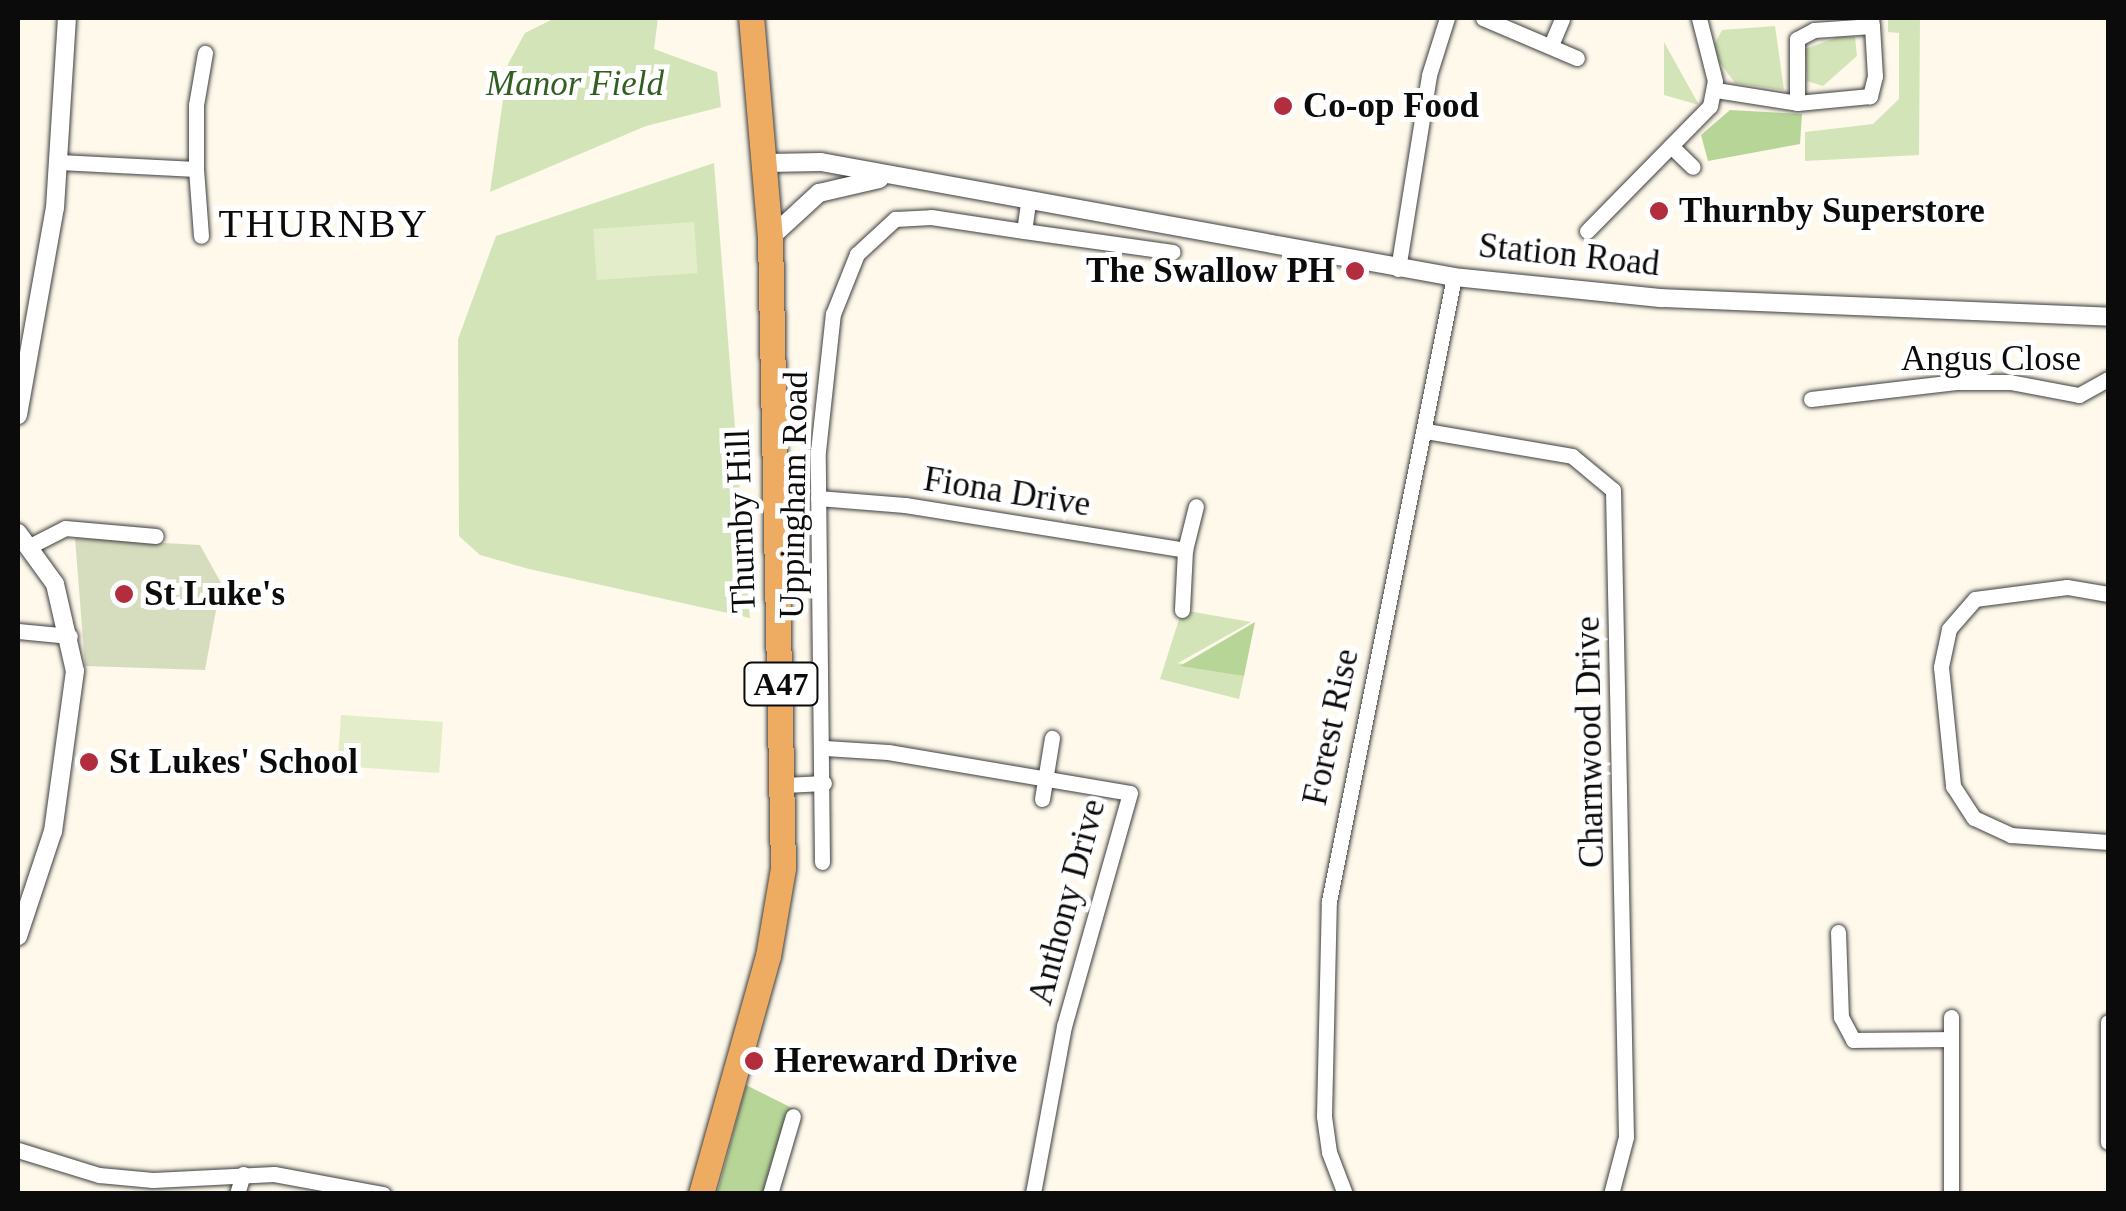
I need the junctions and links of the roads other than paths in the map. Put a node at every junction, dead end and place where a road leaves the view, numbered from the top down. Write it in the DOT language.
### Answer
graph roads {
  1 [pos="67,18"];
  2 [pos="751,18"];
  3 [pos="1446,18"];
  4 [pos="1483,18"];
  5 [pos="1699,18"];
  6 [pos="1562,19"];
  7 [pos="1872,22"];
  8 [pos="1551,45"];
  9 [pos="205,53"];
  10 [pos="1577,58"];
  11 [pos="1716,90"];
  12 [pos="1798,103"];
  13 [pos="1671,146"];
  14 [pos="60,162"];
  15 [pos="766,163"];
  16 [pos="1694,167"];
  17 [pos="196,169"];
  18 [pos="894,177"];
  19 [pos="1028,203"];
  20 [pos="1587,231"];
  21 [pos="1024,232"];
  22 [pos="202,236"];
  23 [pos="770,238"];
  24 [pos="1174,252"];
  25 [pos="1398,269"];
  26 [pos="1454,276"];
  27 [pos="2108,317"];
  28 [pos="2108,379"];
  29 [pos="1811,400"];
  30 [pos="18,415"];
  31 [pos="1426,431"];
  32 [pos="818,498"];
  33 [pos="1196,506"];
  34 [pos="156,536"];
  35 [pos="24,540"];
  36 [pos="1185,550"];
  37 [pos="2108,594"];
  38 [pos="1182,610"];
  39 [pos="18,631"];
  40 [pos="70,636"];
  41 [pos="1052,738"];
  42 [pos="825,748"];
  43 [pos="1046,778"];
  44 [pos="824,782"];
  45 [pos="786,785"];
  46 [pos="1042,800"];
  47 [pos="2108,842"];
  48 [pos="822,862"];
  49 [pos="1838,932"];
  50 [pos="18,936"];
  51 [pos="1951,1017"];
  52 [pos="2108,1022"];
  53 [pos="1951,1039"];
  54 [pos="792,1116"];
  55 [pos="2108,1142"];
  56 [pos="18,1150"];
  57 [pos="243,1174"];
  58 [pos="237,1194"];
  59 [pos="383,1194"];
  60 [pos="701,1194"];
  61 [pos="770,1194"];
  62 [pos="1032,1194"];
  63 [pos="1345,1194"];
  64 [pos="1611,1194"];
  65 [pos="1951,1194"];
  1 -- 14 [label="street"];
  2 -- 15 [label="highway, Thurnby Hill / A47"];
  3 -- 25 [label="street"];
  4 -- 8 [label="street"];
  5 -- 11 [label="street"];
  6 -- 8 [label="street"];
  7 -- 12 [label="street"];
  7 -- 12 [label="street"];
  8 -- 10 [label="street"];
  9 -- 17 [label="street"];
  11 -- 12 [label="street"];
  11 -- 13 [label="street"];
  13 -- 16 [label="street"];
  13 -- 20 [label="street"];
  14 -- 17 [label="street"];
  14 -- 30 [label="street"];
  15 -- 18 [label="street, Station Road"];
  15 -- 23 [label="highway, Thurnby Hill / A47"];
  17 -- 22 [label="street"];
  18 -- 19 [label="street, Station Road"];
  18 -- 23 [label="street, Station Road"];
  19 -- 21 [label="street"];
  19 -- 25 [label="street, Station Road"];
  21 -- 24 [label="street"];
  21 -- 32 [label="street, Uppingham Road"];
  23 -- 45 [label="highway, Thurnby Hill / A47"];
  25 -- 26 [label="street, Station Road"];
  26 -- 27 [label="street, Station Road"];
  26 -- 31 [label="street, Forest Rise"];
  28 -- 29 [label="street, Angus Close"];
  31 -- 63 [label="street, Forest Rise"];
  31 -- 64 [label="street, Charnwood Drive"];
  32 -- 36 [label="street, Fiona Drive"];
  32 -- 42 [label="street, Uppingham Road"];
  33 -- 36 [label="street"];
  34 -- 35 [label="street"];
  35 -- 40 [label="street"];
  36 -- 38 [label="street"];
  37 -- 47 [label="street"];
  39 -- 40 [label="street"];
  40 -- 50 [label="street"];
  41 -- 43 [label="street"];
  42 -- 43 [label="street, Anthony Drive"];
  42 -- 44 [label="street, Uppingham Road"];
  43 -- 46 [label="street"];
  43 -- 62 [label="street, Anthony Drive"];
  44 -- 45 [label="street"];
  44 -- 48 [label="street, Uppingham Road"];
  45 -- 60 [label="highway, Thurnby Hill / A47"];
  49 -- 53 [label="street"];
  51 -- 53 [label="street"];
  52 -- 55 [label="street"];
  53 -- 65 [label="street"];
  54 -- 61 [label="street"];
  56 -- 57 [label="street"];
  57 -- 58 [label="street"];
  57 -- 59 [label="street"];
}
